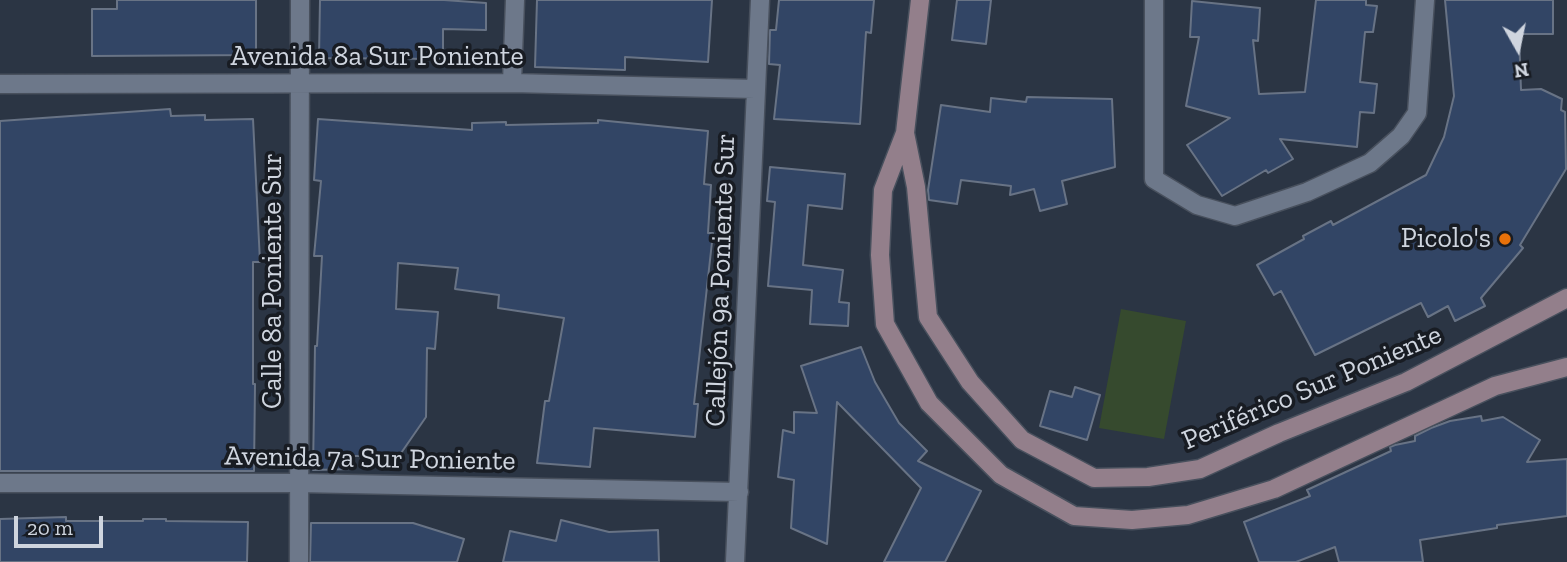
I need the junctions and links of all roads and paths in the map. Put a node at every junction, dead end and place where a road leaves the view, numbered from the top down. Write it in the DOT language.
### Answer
graph roads {
  1 [pos="300,0"];
  2 [pos="514,0"];
  3 [pos="760,0"];
  4 [pos="920,0"];
  5 [pos="1154,0"];
  6 [pos="1424,0"];
  7 [pos="300,82"];
  8 [pos="0,83"];
  9 [pos="512,83"];
  10 [pos="755,89"];
  11 [pos="905,133"];
  12 [pos="1567,298"];
  13 [pos="1567,367"];
  14 [pos="0,483"];
  15 [pos="299,483"];
  16 [pos="739,492"];
  17 [pos="299,562"];
  18 [pos="735,562"];
  1 -- 7 [label="street, Calle 8a Poniente Sur"];
  2 -- 9 [label="street"];
  3 -- 10 [label="street, Callejón 9a Poniente Sur"];
  4 -- 11 [label="main road"];
  5 -- 6 [label="street"];
  7 -- 8 [label="street, Avenida 8a Sur Poniente"];
  7 -- 9 [label="street, Avenida 8a Sur Poniente"];
  7 -- 15 [label="street, Calle 8a Poniente Sur"];
  9 -- 10 [label="street, Avenida 8a Sur Poniente"];
  10 -- 16 [label="street, Callejón 9a Poniente Sur"];
  11 -- 12 [label="main road, Periférico Sur Poniente"];
  11 -- 13 [label="main road"];
  14 -- 15 [label="street, Avenida 7a Sur Poniente"];
  15 -- 16 [label="street, Avenida 7a Sur Poniente"];
  15 -- 17 [label="street, Calle 8a Poniente Sur"];
  16 -- 18 [label="street, Callejón 9a Poniente Sur"];
}
